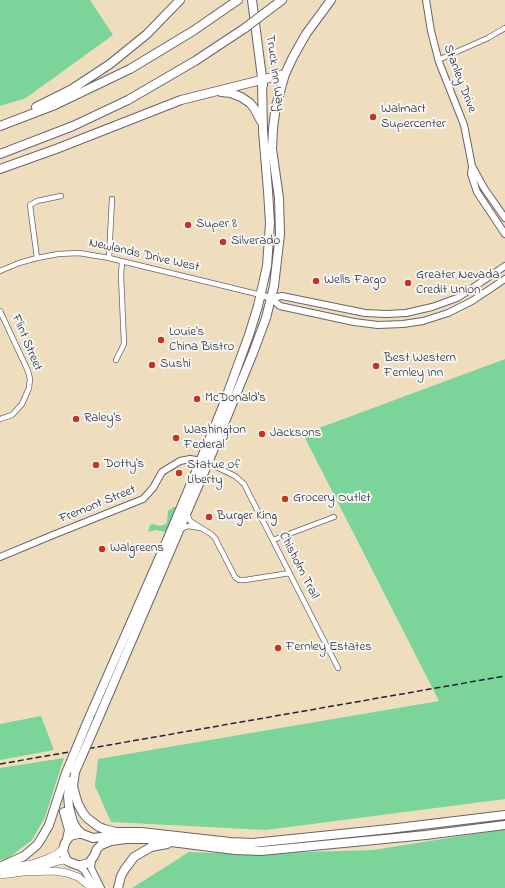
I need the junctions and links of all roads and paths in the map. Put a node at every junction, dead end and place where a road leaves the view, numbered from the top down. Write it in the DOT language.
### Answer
graph roads {
  1 [pos="180,0"];
  2 [pos="238,0"];
  3 [pos="252,0"];
  4 [pos="282,0"];
  5 [pos="331,0"];
  6 [pos="426,0"];
  7 [pos="505,28"];
  8 [pos="438,60"];
  9 [pos="285,74"];
  10 [pos="262,80"];
  11 [pos="216,92"];
  12 [pos="0,122"];
  13 [pos="0,126"];
  14 [pos="263,132"];
  15 [pos="272,149"];
  16 [pos="0,154"];
  17 [pos="472,166"];
  18 [pos="0,169"];
  19 [pos="61,196"];
  20 [pos="112,199"];
  21 [pos="505,218"];
  22 [pos="505,234"];
  23 [pos="37,258"];
  24 [pos="109,258"];
  25 [pos="122,262"];
  26 [pos="505,266"];
  27 [pos="0,271"];
  28 [pos="505,279"];
  29 [pos="261,295"];
  30 [pos="271,298"];
  31 [pos="449,301"];
  32 [pos="0,310"];
  33 [pos="439,316"];
  34 [pos="116,360"];
  35 [pos="0,419"];
  36 [pos="205,462"];
  37 [pos="236,476"];
  38 [pos="187,514"];
  39 [pos="334,517"];
  40 [pos="200,528"];
  41 [pos="181,529"];
  42 [pos="273,540"];
  43 [pos="0,557"];
  44 [pos="290,573"];
  45 [pos="338,668"];
  46 [pos="75,772"];
  47 [pos="66,773"];
  48 [pos="505,815"];
  49 [pos="471,820"];
  50 [pos="505,821"];
  51 [pos="505,825"];
  52 [pos="125,832"];
  53 [pos="86,835"];
  54 [pos="325,835"];
  55 [pos="65,843"];
  56 [pos="174,843"];
  57 [pos="282,849"];
  58 [pos="94,856"];
  59 [pos="73,864"];
  60 [pos="0,868"];
  61 [pos="23,872"];
  62 [pos="0,875"];
  63 [pos="92,888"];
  64 [pos="96,888"];
  65 [pos="101,888"];
  66 [pos="118,888"];
  1 -- 12 [label="highway"];
  2 -- 13 [label="highway"];
  3 -- 10 [label="highway, Truck Inn Way"];
  4 -- 16 [label="highway, bridge"];
  5 -- 9 [label="highway"];
  6 -- 8 [label="street, Stanley Drive"];
  7 -- 8 [label="street"];
  8 -- 17 [label="street, Stanley Drive"];
  9 -- 10 [label="highway"];
  9 -- 15 [label="highway"];
  10 -- 11 [label="highway"];
  10 -- 14 [label="highway"];
  10 -- 15 [label="highway, Truck Inn Way"];
  11 -- 14 [label="highway"];
  11 -- 18 [label="highway"];
  14 -- 29 [label="highway"];
  15 -- 30 [label="highway"];
  17 -- 21 [label="street, Stanley Drive"];
  17 -- 22 [label="street, Stanley Drive"];
  19 -- 23 [label="street"];
  20 -- 24 [label="street"];
  23 -- 24 [label="street, Newlands Drive West"];
  23 -- 27 [label="street, Newlands Drive West"];
  24 -- 25 [label="street, Newlands Drive West"];
  25 -- 29 [label="street, Newlands Drive West"];
  25 -- 34 [label="street"];
  26 -- 31 [label="street"];
  28 -- 33 [label="street"];
  29 -- 30 [label="street"];
  29 -- 36 [label="highway"];
  30 -- 31 [label="street"];
  30 -- 33 [label="street"];
  30 -- 36 [label="highway"];
  31 -- 33 [label="street"];
  32 -- 35 [label="street, Flint Street"];
  36 -- 37 [label="street, Fremont Street"];
  36 -- 38 [label="highway"];
  36 -- 43 [label="street, Fremont Street"];
  36 -- 47 [label="highway, bridge"];
  37 -- 42 [label="street, Chisholm Trail"];
  38 -- 40 [label="street"];
  38 -- 41 [label="highway"];
  39 -- 42 [label="street"];
  40 -- 41 [label="street"];
  40 -- 44 [label="street"];
  41 -- 46 [label="highway, bridge"];
  42 -- 44 [label="street, Chisholm Trail"];
  44 -- 45 [label="street, Chisholm Trail"];
  46 -- 52 [label="highway"];
  46 -- 53 [label="highway"];
  47 -- 55 [label="highway"];
  47 -- 60 [label="highway"];
  48 -- 49 [label="highway"];
  49 -- 50 [label="highway"];
  49 -- 54 [label="highway"];
  51 -- 57 [label="highway"];
  52 -- 53 [label="highway"];
  52 -- 54 [label="highway"];
  53 -- 55 [label="highway"];
  53 -- 58 [label="highway"];
  54 -- 57 [label="highway"];
  55 -- 59 [label="highway"];
  55 -- 60 [label="main road"];
  56 -- 57 [label="highway"];
  56 -- 58 [label="highway"];
  56 -- 66 [label="highway"];
  58 -- 59 [label="highway"];
  58 -- 65 [label="street"];
  59 -- 61 [label="main road"];
  59 -- 64 [label="street"];
  61 -- 62 [label="main road"];
  61 -- 63 [label="main road"];
}
